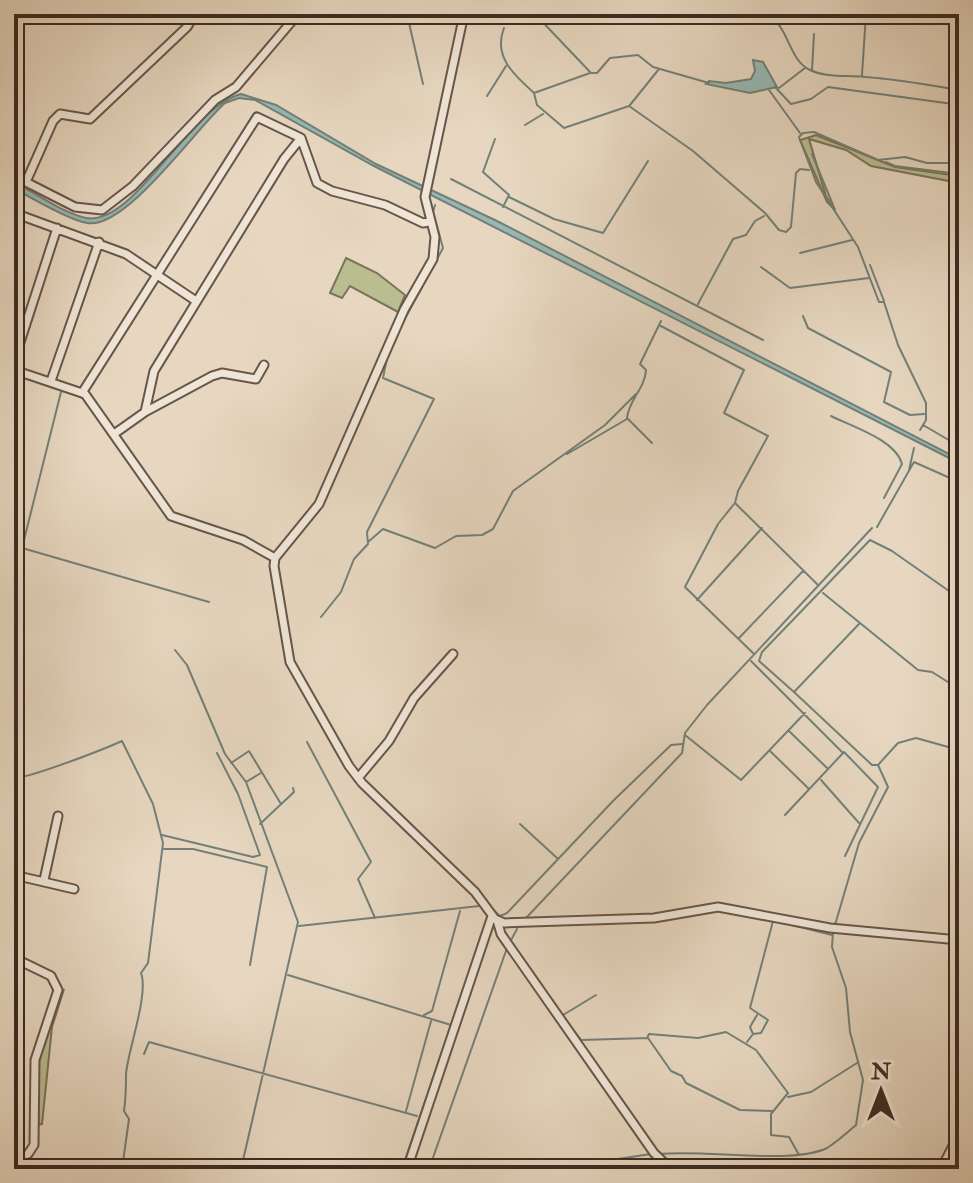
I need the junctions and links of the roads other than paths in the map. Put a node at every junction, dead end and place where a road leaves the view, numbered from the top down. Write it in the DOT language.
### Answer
graph roads {
  1 [pos="195,14"];
  2 [pos="298,14"];
  3 [pos="464,14"];
  4 [pos="301,138"];
  5 [pos="14,176"];
  6 [pos="26,182"];
  7 [pos="16,213"];
  8 [pos="429,222"];
  9 [pos="14,224"];
  10 [pos="57,228"];
  11 [pos="99,242"];
  12 [pos="156,274"];
  13 [pos="196,301"];
  14 [pos="14,361"];
  15 [pos="264,365"];
  16 [pos="14,370"];
  17 [pos="51,381"];
  18 [pos="82,393"];
  19 [pos="145,412"];
  20 [pos="114,434"];
  21 [pos="275,558"];
  22 [pos="453,654"];
  23 [pos="358,778"];
  24 [pos="58,816"];
  25 [pos="14,877"];
  26 [pos="44,880"];
  27 [pos="74,889"];
  28 [pos="14,914"];
  29 [pos="495,918"];
  30 [pos="959,940"];
  31 [pos="14,958"];
  32 [pos="959,1134"];
  33 [pos="14,1160"];
  34 [pos="407,1169"];
  35 [pos="671,1169"];
  36 [pos="941,1169"];
  1 -- 6 [label="street"];
  2 -- 6 [label="street"];
  3 -- 8 [label="street"];
  4 -- 8 [label="street"];
  4 -- 12 [label="street"];
  4 -- 13 [label="street"];
  5 -- 6 [label="street"];
  7 -- 9 [label="street"];
  7 -- 10 [label="street"];
  8 -- 21 [label="street"];
  10 -- 11 [label="street"];
  10 -- 14 [label="street"];
  11 -- 12 [label="street"];
  11 -- 17 [label="street"];
  12 -- 13 [label="street"];
  12 -- 18 [label="street"];
  13 -- 19 [label="street"];
  15 -- 19 [label="street"];
  16 -- 17 [label="street"];
  17 -- 18 [label="street"];
  18 -- 20 [label="street"];
  19 -- 20 [label="street"];
  20 -- 21 [label="street"];
  21 -- 23 [label="street"];
  22 -- 23 [label="street"];
  23 -- 29 [label="street"];
  24 -- 26 [label="street"];
  25 -- 26 [label="street"];
  25 -- 28 [label="street"];
  26 -- 27 [label="street"];
  29 -- 30 [label="street"];
  29 -- 34 [label="street"];
  29 -- 35 [label="street"];
  31 -- 33 [label="street"];
  32 -- 36 [label="street"];
}
